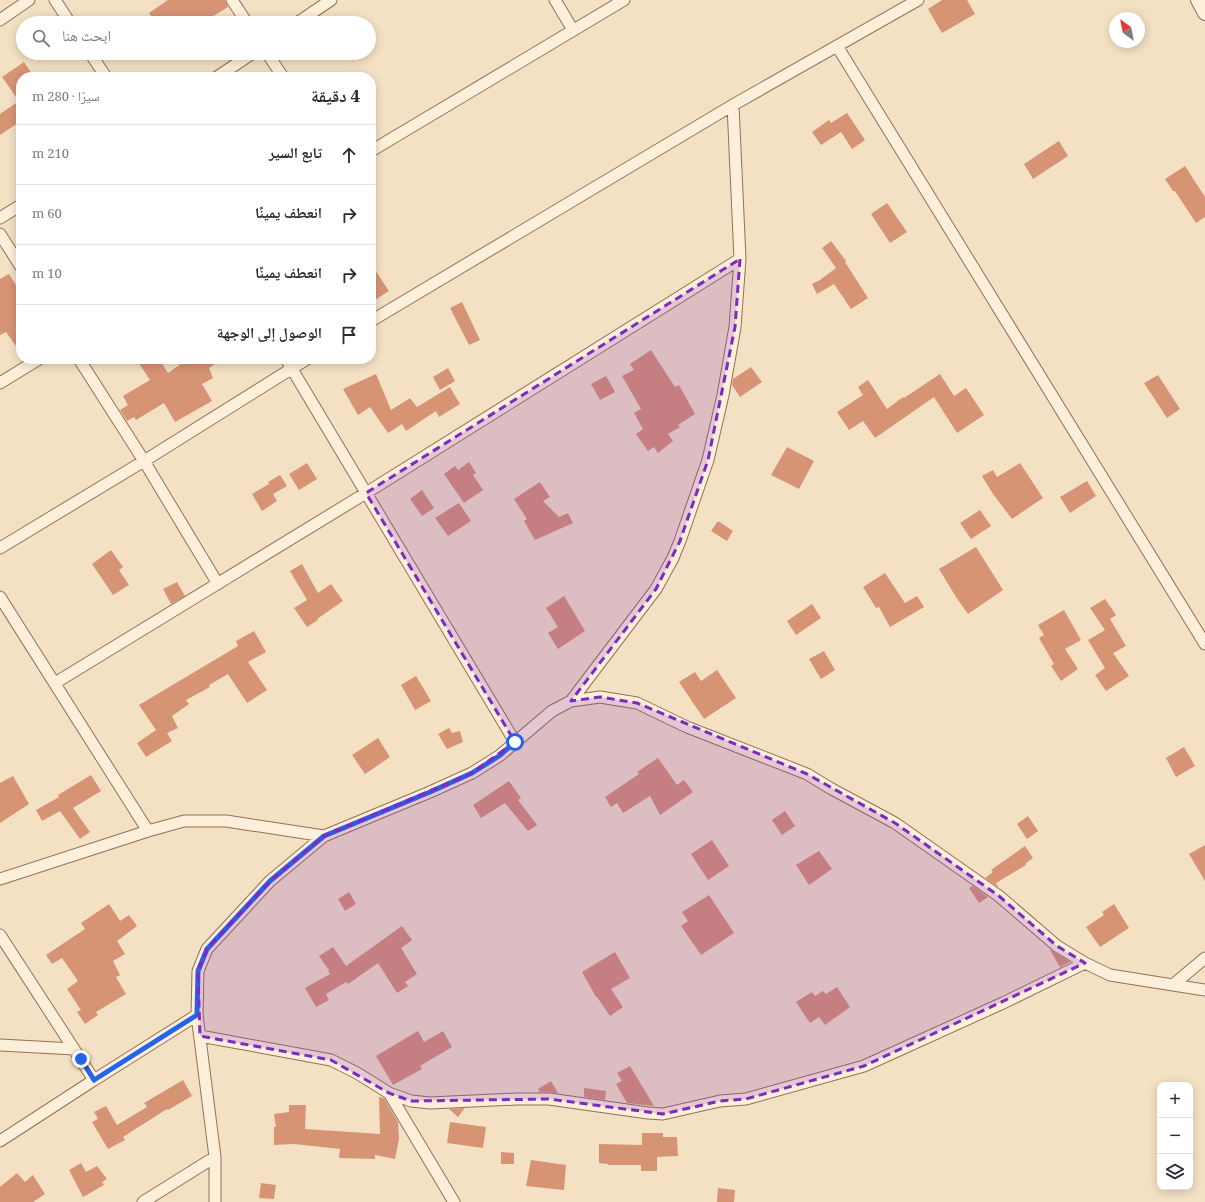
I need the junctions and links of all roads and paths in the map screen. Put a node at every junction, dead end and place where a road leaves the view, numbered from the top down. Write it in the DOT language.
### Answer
graph roads {
  1 [pos="29,0"];
  2 [pos="55,0"];
  3 [pos="232,0"];
  4 [pos="331,0"];
  5 [pos="555,0"];
  6 [pos="624,0"];
  7 [pos="918,0"];
  8 [pos="1198,0"];
  9 [pos="1205,13"];
  10 [pos="65,16"];
  11 [pos="242,16"];
  12 [pos="307,16"];
  13 [pos="0,20"];
  14 [pos="573,30"];
  15 [pos="837,46"];
  16 [pos="95,60"];
  17 [pos="242,60"];
  18 [pos="272,60"];
  19 [pos="103,72"];
  20 [pos="224,72"];
  21 [pos="280,72"];
  22 [pos="733,105"];
  23 [pos="376,148"];
  24 [pos="16,208"];
  25 [pos="0,218"];
  26 [pos="0,234"];
  27 [pos="16,259"];
  28 [pos="740,259"];
  29 [pos="376,318"];
  30 [pos="31,364"];
  31 [pos="82,364"];
  32 [pos="289,364"];
  33 [pos="0,383"];
  34 [pos="144,461"];
  35 [pos="366,493"];
  36 [pos="0,548"];
  37 [pos="218,584"];
  38 [pos="0,597"];
  39 [pos="1205,644"];
  40 [pos="54,683"];
  41 [pos="571,701"];
  42 [pos="515,742"];
  43 [pos="148,831"];
  44 [pos="324,836"];
  45 [pos="0,879"];
  46 [pos="0,935"];
  47 [pos="1205,958"];
  48 [pos="1085,963"];
  49 [pos="1174,984"];
  50 [pos="1205,990"];
  51 [pos="197,1015"];
  52 [pos="200,1036"];
  53 [pos="0,1044"];
  54 [pos="74,1049"];
  55 [pos="94,1080"];
  56 [pos="389,1093"];
  57 [pos="0,1141"];
  58 [pos="215,1157"];
  59 [pos="143,1202"];
  60 [pos="215,1202"];
  61 [pos="454,1202"];
  1 -- 13 [label="street"];
  2 -- 10 [label="street"];
  3 -- 11 [label="street"];
  4 -- 12 [label="street"];
  5 -- 14 [label="street"];
  6 -- 14 [label="street"];
  7 -- 15 [label="street"];
  8 -- 9 [label="street"];
  14 -- 23 [label="street"];
  15 -- 22 [label="street"];
  15 -- 39 [label="street"];
  16 -- 19 [label="street"];
  17 -- 20 [label="street"];
  18 -- 21 [label="street"];
  22 -- 28 [label="street"];
  22 -- 29 [label="street"];
  24 -- 25 [label="street"];
  26 -- 27 [label="street"];
  28 -- 35 [label="street"];
  28 -- 41 [label="street"];
  30 -- 33 [label="street"];
  31 -- 34 [label="street"];
  32 -- 34 [label="street"];
  32 -- 35 [label="street"];
  34 -- 36 [label="street"];
  34 -- 37 [label="street"];
  35 -- 37 [label="street"];
  35 -- 42 [label="street"];
  37 -- 40 [label="street"];
  38 -- 40 [label="street"];
  40 -- 43 [label="street"];
  41 -- 42 [label="street"];
  41 -- 48 [label="street"];
  42 -- 44 [label="street"];
  43 -- 44 [label="street"];
  43 -- 45 [label="street"];
  44 -- 51 [label="street"];
  46 -- 54 [label="street"];
  47 -- 49 [label="street"];
  48 -- 49 [label="street"];
  48 -- 56 [label="street"];
  49 -- 50 [label="street"];
  51 -- 52 [label="street"];
  51 -- 55 [label="street"];
  52 -- 56 [label="street"];
  52 -- 58 [label="street"];
  53 -- 54 [label="street"];
  54 -- 55 [label="street"];
  55 -- 57 [label="street"];
  56 -- 61 [label="street"];
  58 -- 59 [label="street"];
  58 -- 60 [label="street"];
}
